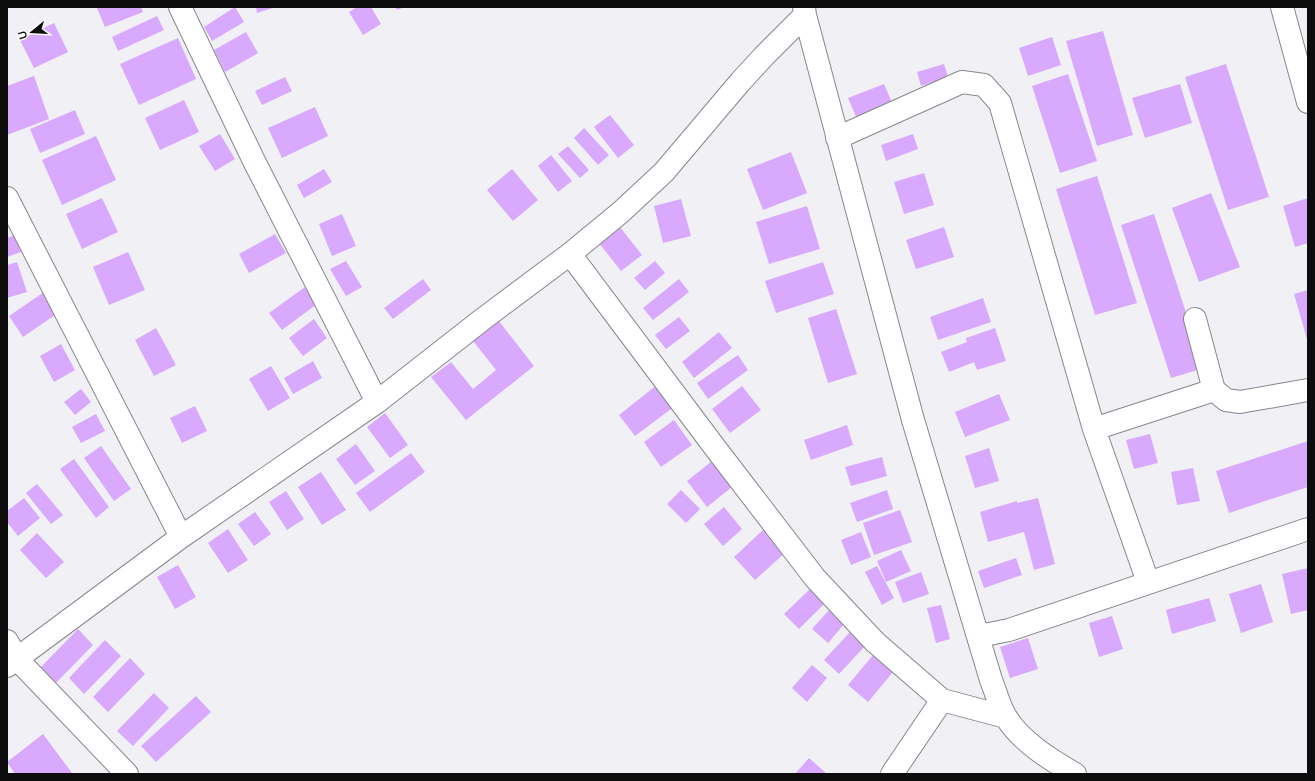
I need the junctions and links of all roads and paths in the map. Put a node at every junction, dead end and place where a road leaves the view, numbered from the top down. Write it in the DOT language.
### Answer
graph roads {
  1 [pos="180,7"];
  2 [pos="1282,7"];
  3 [pos="805,11"];
  4 [pos="1308,102"];
  5 [pos="837,138"];
  6 [pos="7,198"];
  7 [pos="570,254"];
  8 [pos="1195,319"];
  9 [pos="1214,390"];
  10 [pos="1308,390"];
  11 [pos="376,402"];
  12 [pos="1094,429"];
  13 [pos="1308,529"];
  14 [pos="181,537"];
  15 [pos="1148,582"];
  16 [pos="979,636"];
  17 [pos="10,655"];
  18 [pos="942,700"];
  19 [pos="1006,717"];
  20 [pos="127,774"];
  21 [pos="892,774"];
  22 [pos="1075,774"];
  1 -- 11 [label="street"];
  2 -- 4 [label="street"];
  3 -- 5 [label="street"];
  3 -- 7 [label="street"];
  5 -- 12 [label="street"];
  5 -- 16 [label="street"];
  6 -- 14 [label="street"];
  7 -- 11 [label="street"];
  7 -- 18 [label="street"];
  8 -- 9 [label="street"];
  9 -- 10 [label="street"];
  9 -- 12 [label="street"];
  11 -- 14 [label="street"];
  12 -- 15 [label="street"];
  13 -- 15 [label="street"];
  14 -- 17 [label="street"];
  15 -- 16 [label="street"];
  16 -- 19 [label="street"];
  17 -- 20 [label="street"];
  18 -- 19 [label="street"];
  18 -- 21 [label="street"];
  19 -- 22 [label="street"];
}
